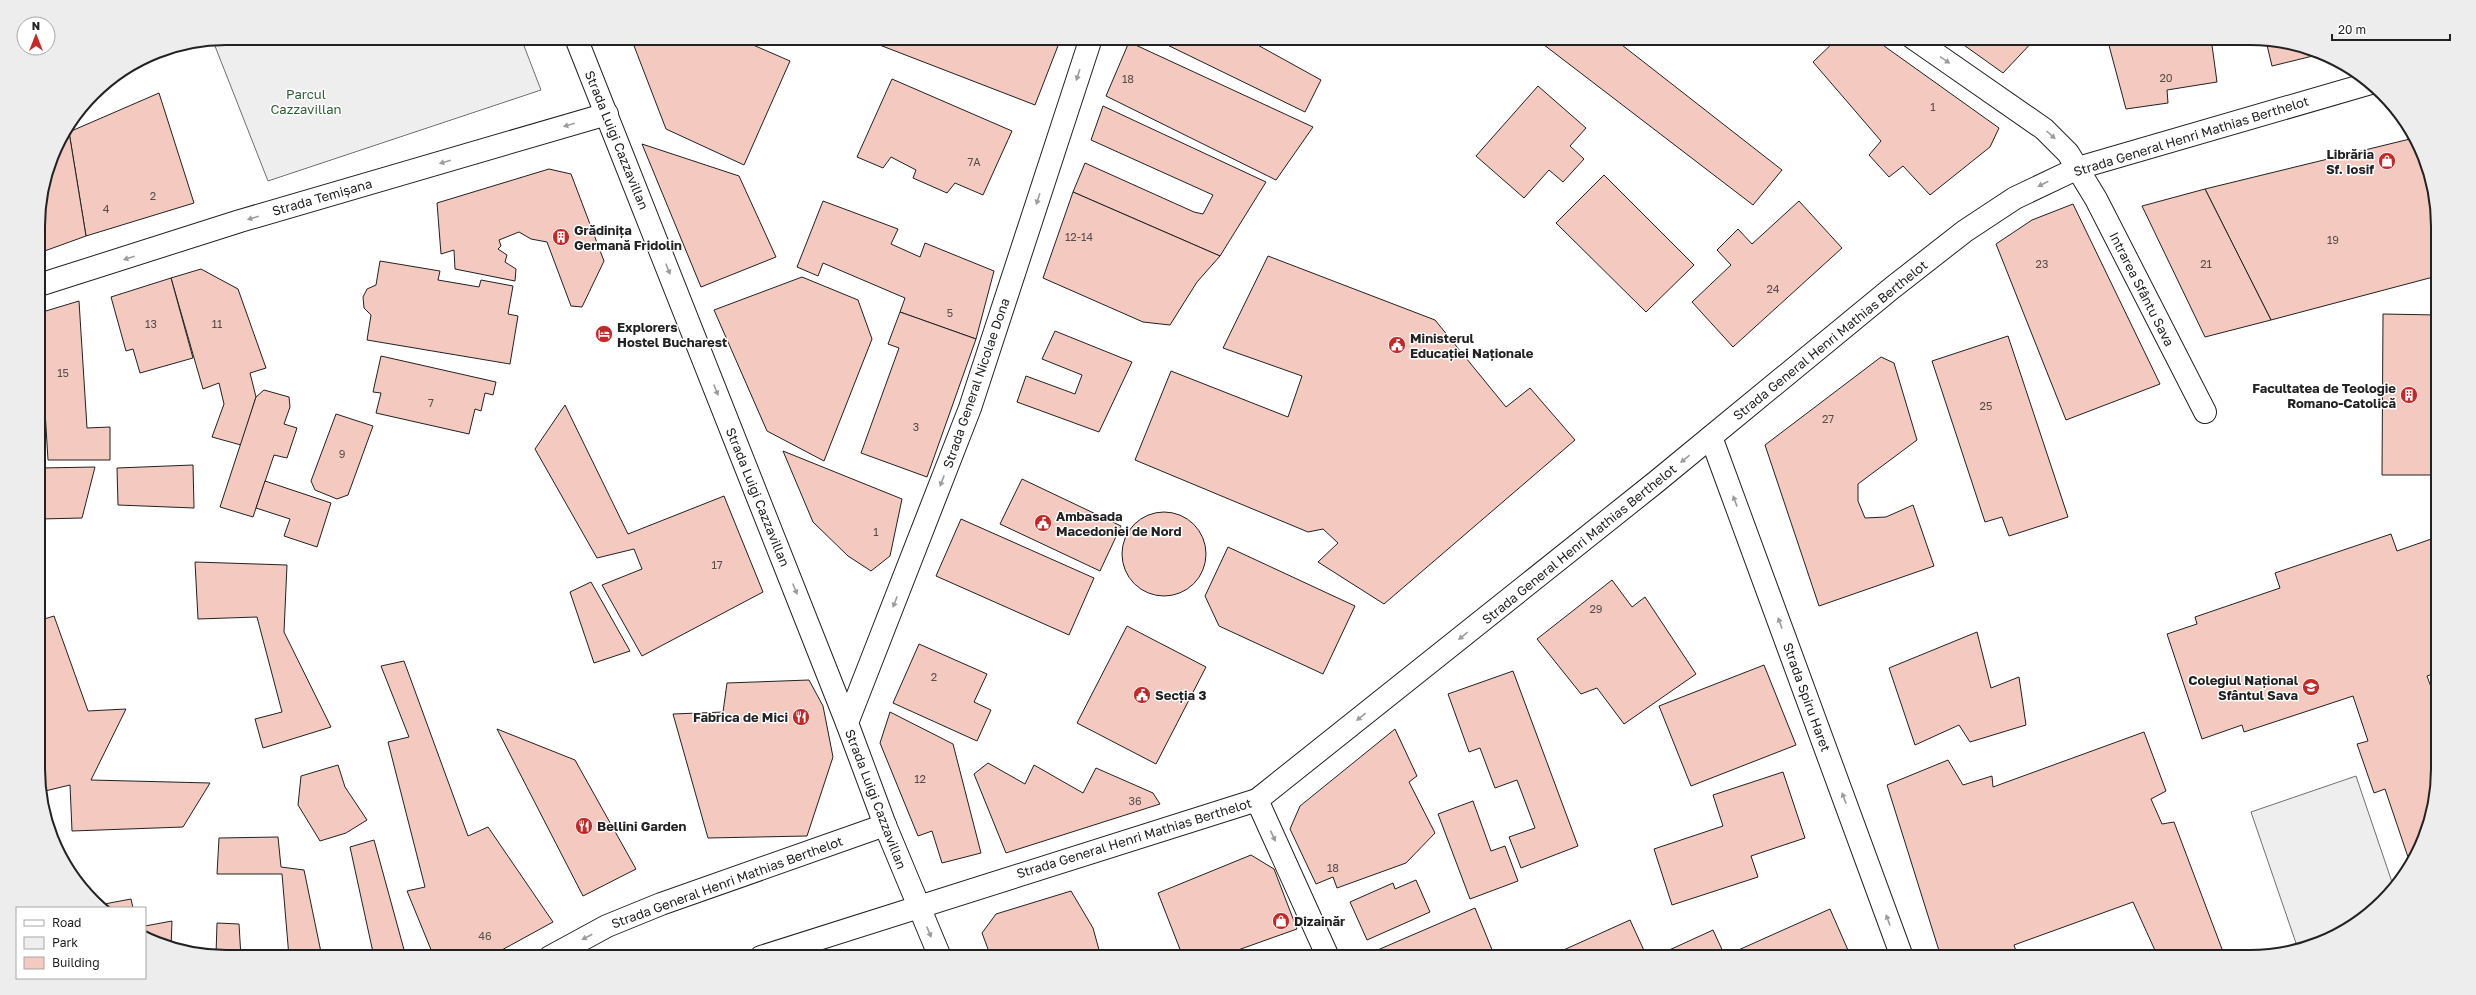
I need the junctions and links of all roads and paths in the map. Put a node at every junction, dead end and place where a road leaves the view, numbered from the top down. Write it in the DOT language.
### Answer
graph roads {
  1 [pos="579,45"];
  2 [pos="1088,45"];
  3 [pos="1923,45"];
  4 [pos="2364,85"];
  5 [pos="607,114"];
  6 [pos="2078,168"];
  7 [pos="45,283"];
  8 [pos="2205,412"];
  9 [pos="1711,437"];
  10 [pos="847,723"];
  11 [pos="1257,800"];
  12 [pos="885,825"];
  13 [pos="918,906"];
  14 [pos="563,950"];
  15 [pos="783,950"];
  16 [pos="937,950"];
  17 [pos="1325,950"];
  18 [pos="1899,950"];
  1 -- 5 [label="street, Strada Luigi Cazzavillan"];
  2 -- 10 [label="street, Strada General Nicolae Dona, one-way"];
  3 -- 6 [label="street, Intrarea Sfântu Sava, one-way"];
  4 -- 6 [label="street, Strada General Henri Mathias Berthelot"];
  5 -- 7 [label="street, Strada Temișana, one-way"];
  5 -- 10 [label="street, Strada Luigi Cazzavillan, one-way"];
  6 -- 8 [label="street, Intrarea Sfântu Sava"];
  6 -- 9 [label="street, Strada General Henri Mathias Berthelot, one-way"];
  9 -- 11 [label="street, Strada General Henri Mathias Berthelot, one-way"];
  18 -- 9 [label="street, Strada Spiru Haret, one-way"];
  10 -- 12 [label="street, Strada Luigi Cazzavillan"];
  11 -- 13 [label="street, Strada General Henri Mathias Berthelot"];
  11 -- 17 [label="street, one-way"];
  12 -- 13 [label="street, Strada Luigi Cazzavillan"];
  12 -- 14 [label="street, Strada General Henri Mathias Berthelot, one-way"];
  13 -- 15 [label="street, Strada General Henri Mathias Berthelot"];
  13 -- 16 [label="street, Strada Luigi Cazzavillan, one-way"];
}
